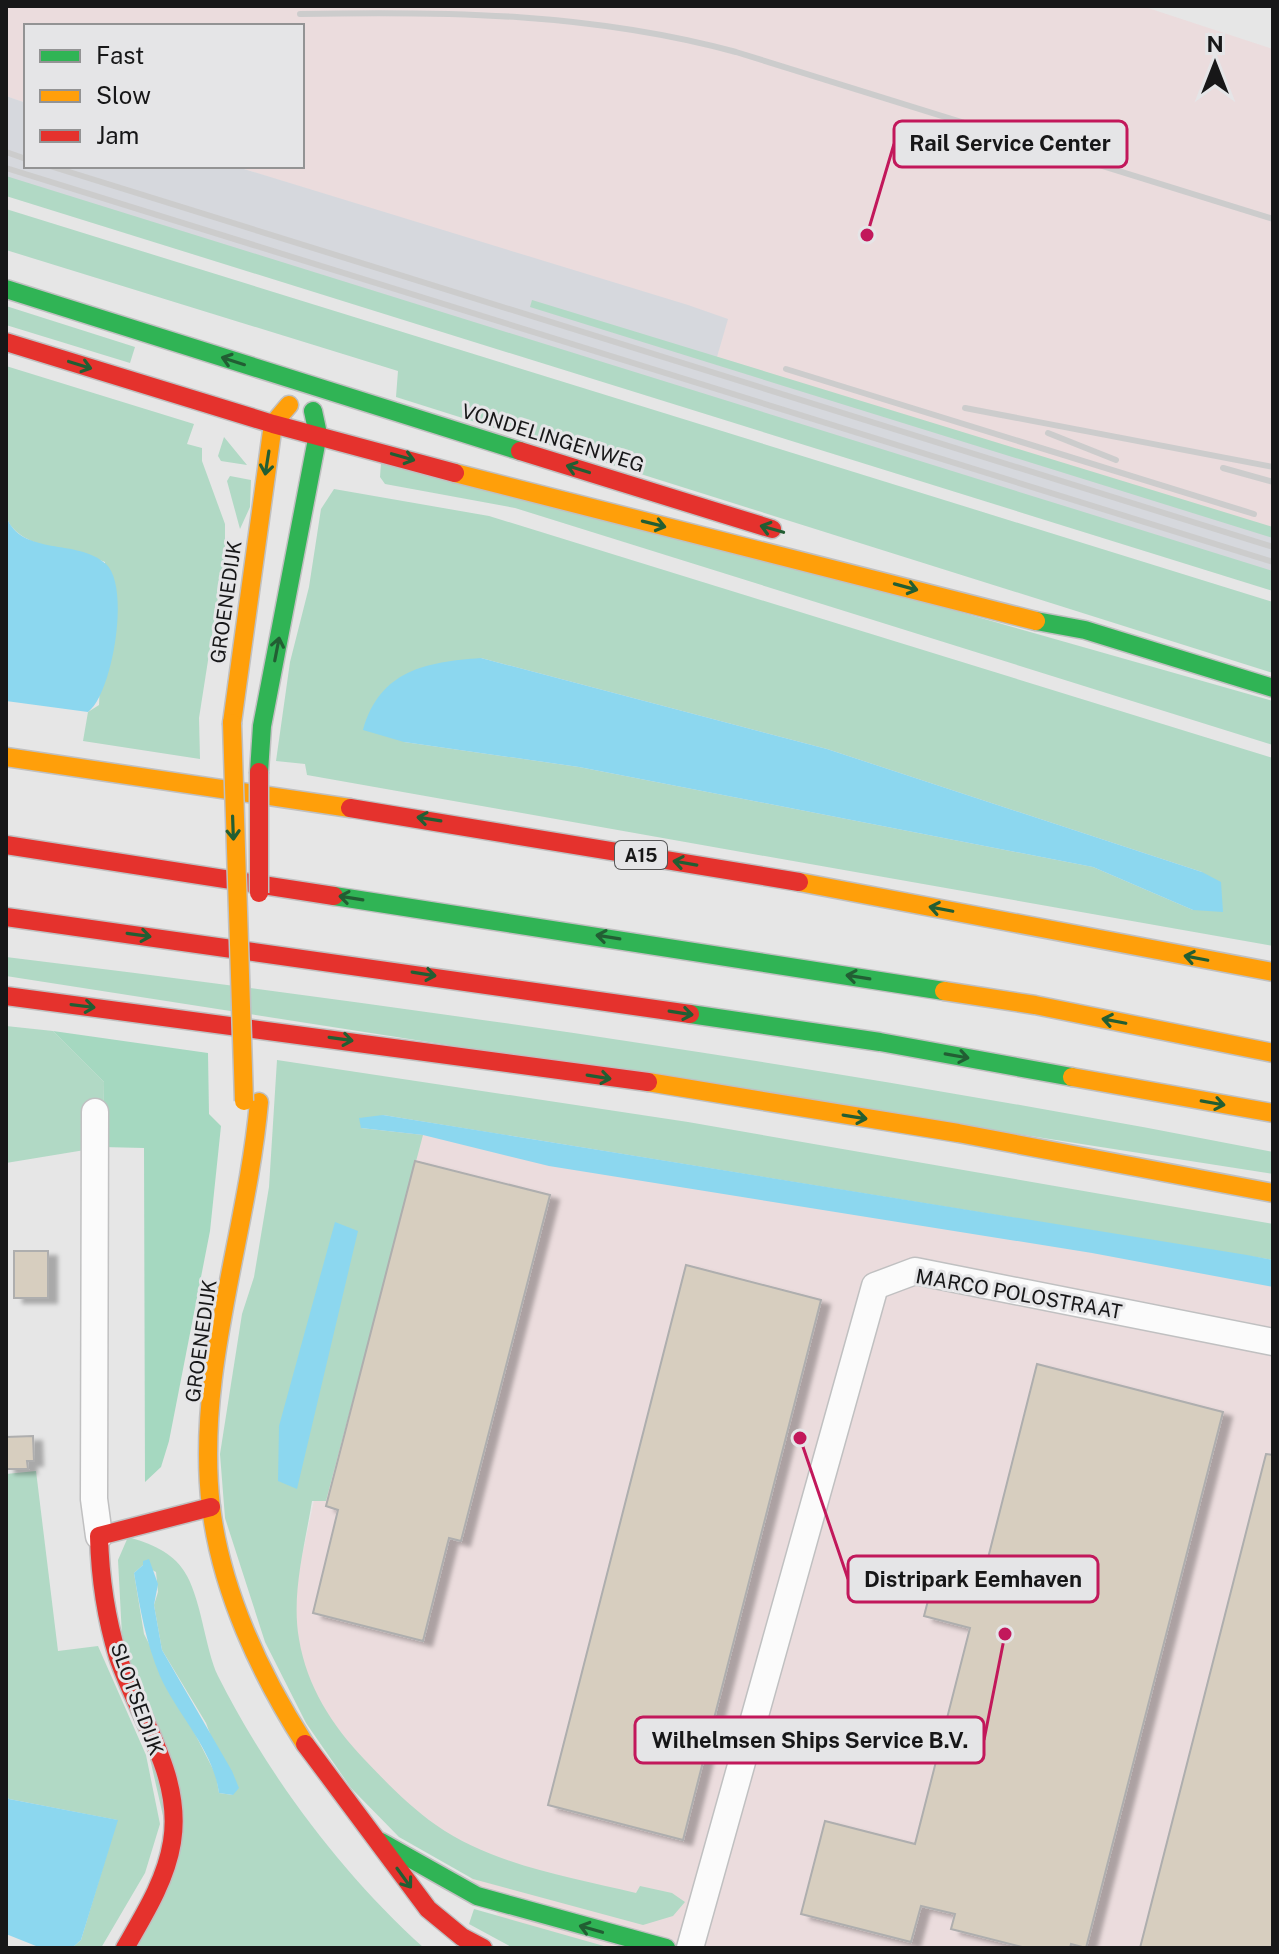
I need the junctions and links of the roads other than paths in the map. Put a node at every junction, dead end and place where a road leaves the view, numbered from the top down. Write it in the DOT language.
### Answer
graph roads {
  1 [pos="6,289"];
  2 [pos="6,342"];
  3 [pos="307,386"];
  4 [pos="273,424"];
  5 [pos="318,434"];
  6 [pos="372,448"];
  7 [pos="306,496"];
  8 [pos="791,535"];
  9 [pos="893,565"];
  10 [pos="1085,630"];
  11 [pos="1273,688"];
  12 [pos="6,757"];
  13 [pos="6,848"];
  14 [pos="6,917"];
  15 [pos="1273,972"];
  16 [pos="6,996"];
  17 [pos="1273,1053"];
  18 [pos="252,1102"];
  19 [pos="95,1112"];
  20 [pos="1273,1113"];
  21 [pos="1273,1193"];
  22 [pos="1273,1342"];
  23 [pos="211,1507"];
  24 [pos="99,1536"];
  25 [pos="376,1840"];
  26 [pos="125,1948"];
  27 [pos="483,1948"];
  28 [pos="666,1948"];
  29 [pos="690,1948"];
  3 -- 1 [label="main road, VONDELINGENWEG, one-way"];
  2 -- 4 [label="main road, one-way"];
  3 -- 4 [label="main road"];
  3 -- 5 [label="main road"];
  8 -- 3 [label="main road, VONDELINGENWEG, one-way"];
  4 -- 5 [label="main road"];
  4 -- 18 [label="main road, GROENEDIJK, one-way, bridge"];
  5 -- 6 [label="main road"];
  5 -- 7 [label="main road"];
  6 -- 7 [label="main road"];
  6 -- 10 [label="main road, one-way"];
  18 -- 7 [label="main road, GROENEDIJK, one-way, bridge"];
  9 -- 10 [label="main road"];
  10 -- 11 [label="main road"];
  15 -- 12 [label="main road, A15, one-way"];
  17 -- 13 [label="main road, one-way"];
  14 -- 20 [label="main road, one-way"];
  16 -- 21 [label="main road, one-way"];
  18 -- 23 [label="main road, GROENEDIJK"];
  19 -- 24 [label="street, SLOTSEDIJK"];
  22 -- 29 [label="street, MARCO POLOSTRAAT"];
  23 -- 24 [label="main road"];
  23 -- 25 [label="main road, GROENEDIJK"];
  24 -- 26 [label="main road, SLOTSEDIJK"];
  25 -- 27 [label="main road, GROENEDIJK, one-way"];
  28 -- 25 [label="main road, one-way"];
}
